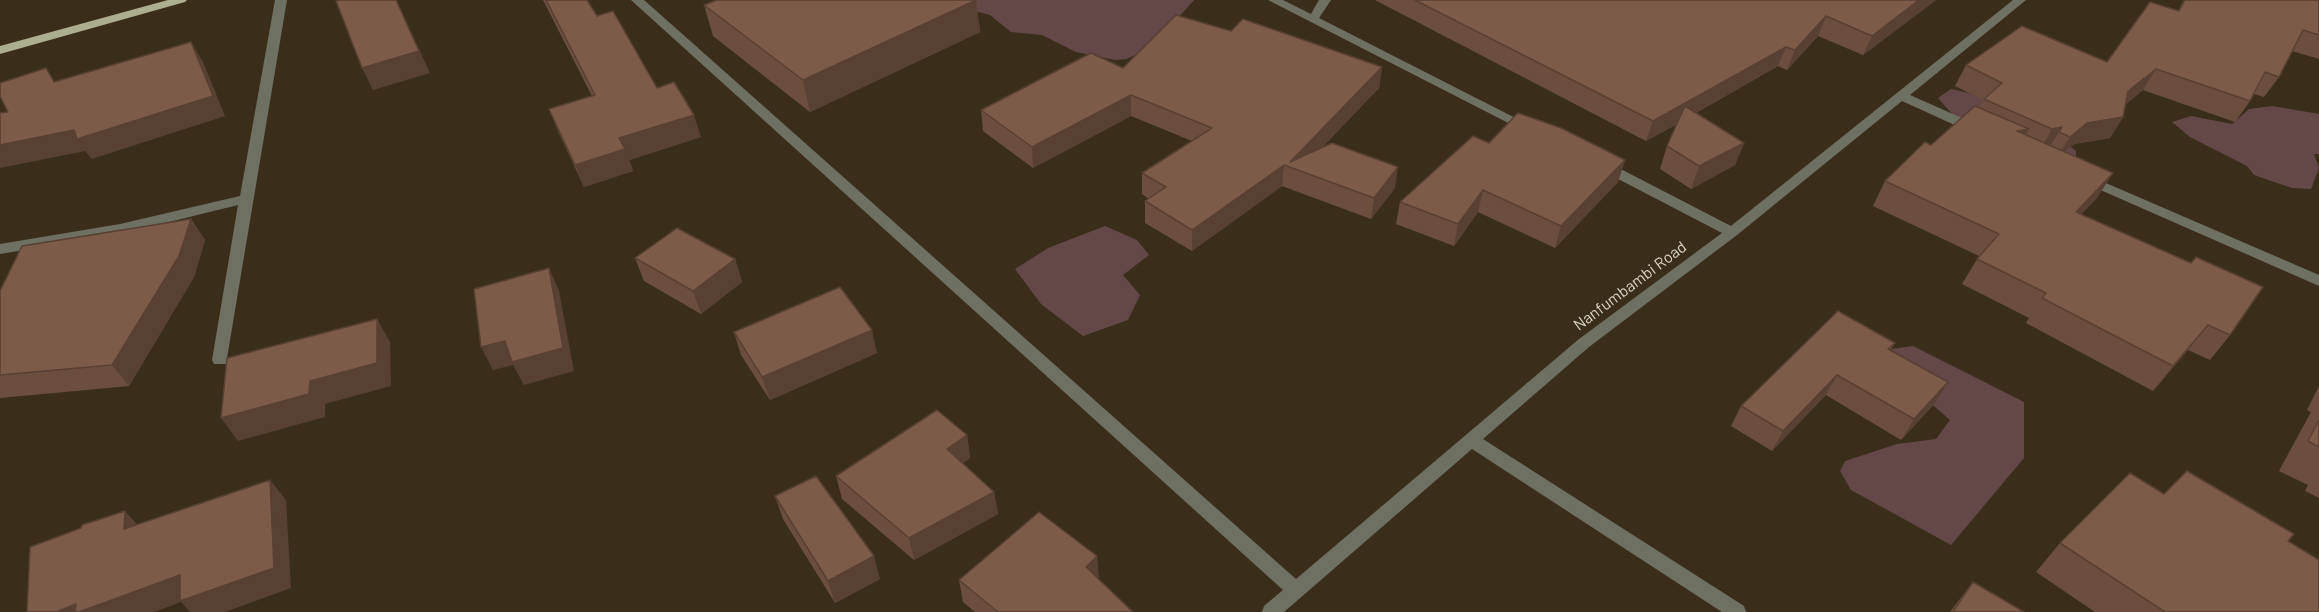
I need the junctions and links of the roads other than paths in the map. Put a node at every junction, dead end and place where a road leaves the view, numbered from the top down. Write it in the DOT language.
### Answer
graph roads {
  1 [pos="181,0"];
  2 [pos="281,0"];
  3 [pos="637,0"];
  4 [pos="1274,0"];
  5 [pos="1325,0"];
  6 [pos="2020,0"];
  7 [pos="1313,19"];
  8 [pos="0,50"];
  9 [pos="1901,96"];
  10 [pos="1541,134"];
  11 [pos="1988,135"];
  12 [pos="1593,161"];
  13 [pos="2074,173"];
  14 [pos="246,199"];
  15 [pos="1732,232"];
  16 [pos="0,249"];
  17 [pos="2319,281"];
  18 [pos="220,360"];
  19 [pos="1470,439"];
  20 [pos="1296,590"];
  21 [pos="1271,612"];
  22 [pos="1737,612"];
  1 -- 8 [label="main road"];
  2 -- 14 [label="street"];
  3 -- 20 [label="street"];
  4 -- 7 [label="street"];
  5 -- 7 [label="street"];
  6 -- 9 [label="street, Nanfumbambi Road"];
  7 -- 10 [label="street"];
  9 -- 11 [label="street"];
  9 -- 15 [label="street, Nanfumbambi Road"];
  12 -- 15 [label="street"];
  13 -- 17 [label="street"];
  14 -- 16 [label="street"];
  14 -- 18 [label="street"];
  15 -- 19 [label="street, Nanfumbambi Road"];
  19 -- 20 [label="street, Nanfumbambi Road"];
  19 -- 22 [label="street"];
  20 -- 21 [label="street, Nanfumbambi Road"];
}
